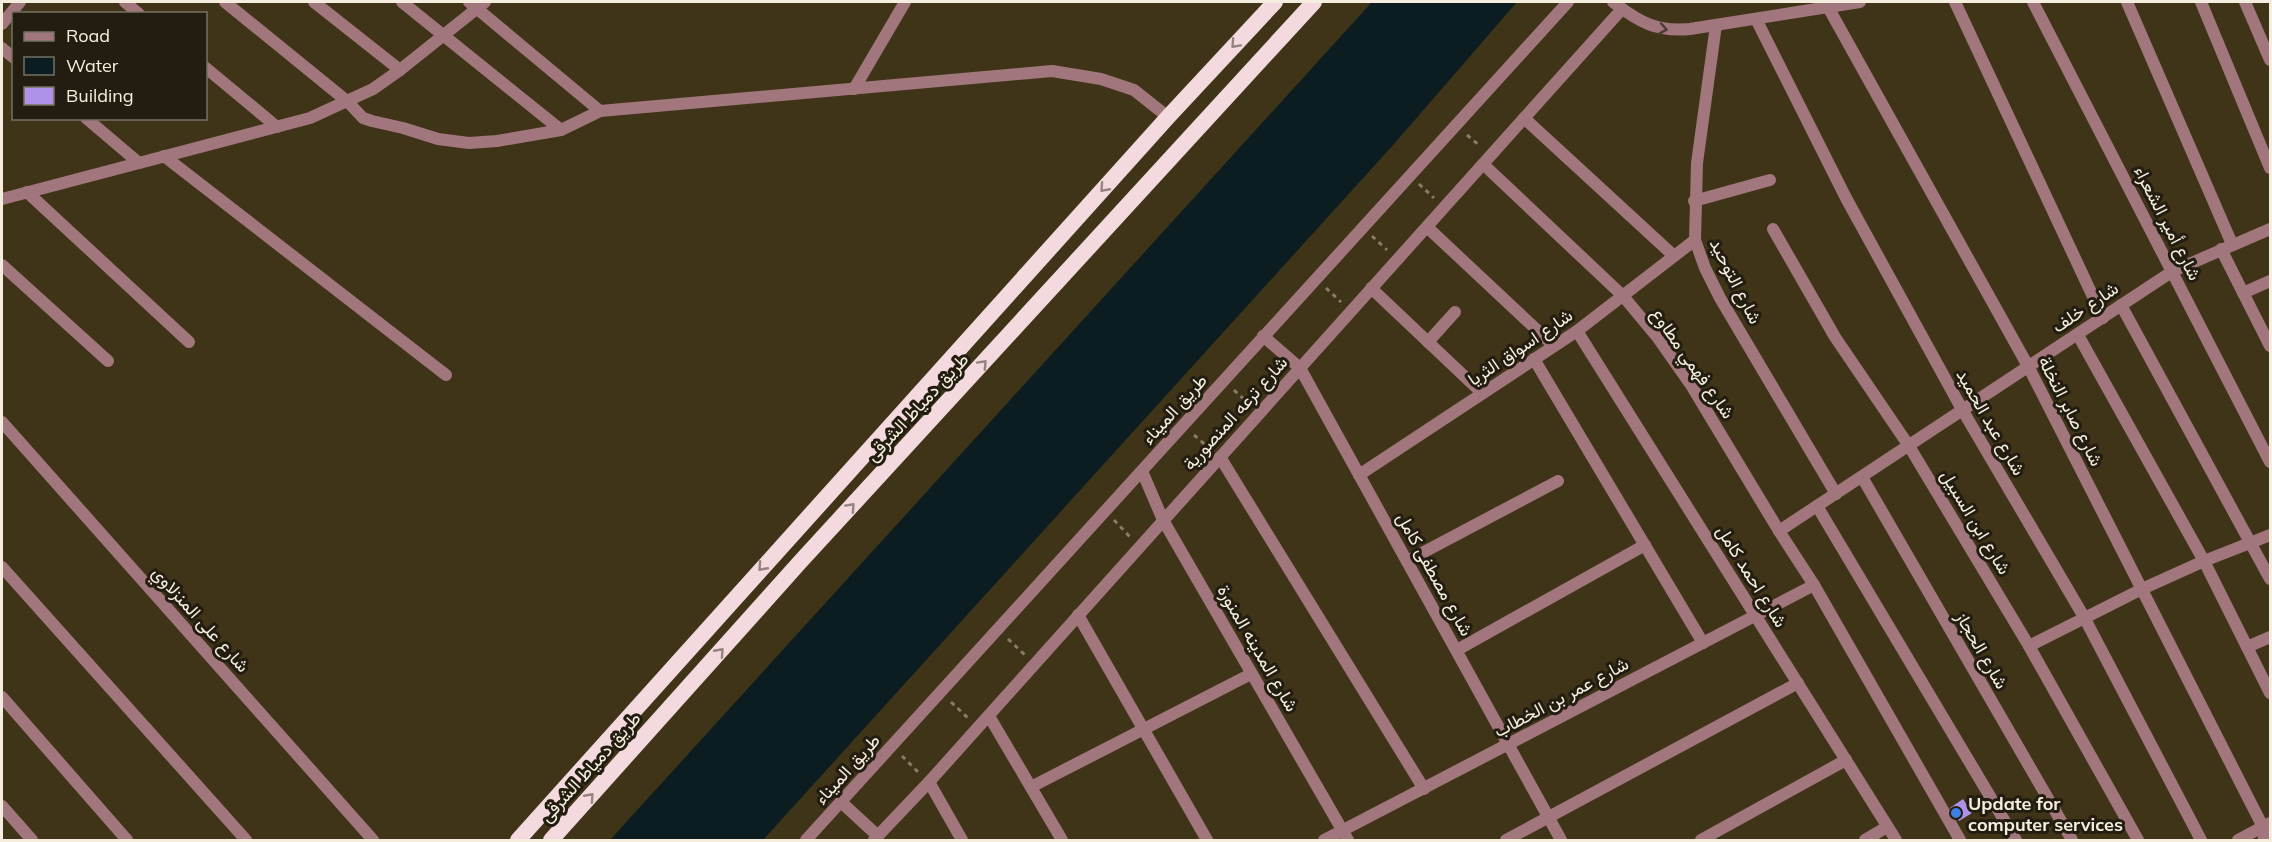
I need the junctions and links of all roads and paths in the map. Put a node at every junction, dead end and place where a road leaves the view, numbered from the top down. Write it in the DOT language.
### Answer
graph roads {
  1 [pos="20,2"];
  2 [pos="125,2"];
  3 [pos="225,2"];
  4 [pos="314,2"];
  5 [pos="402,2"];
  6 [pos="904,2"];
  7 [pos="1275,2"];
  8 [pos="1314,2"];
  9 [pos="1568,2"];
  10 [pos="1860,2"];
  11 [pos="1955,2"];
  12 [pos="2033,2"];
  13 [pos="2127,2"];
  14 [pos="2201,2"];
  15 [pos="2245,2"];
  16 [pos="477,4"];
  17 [pos="1617,5"];
  18 [pos="1828,7"];
  19 [pos="137,12"];
  20 [pos="1756,19"];
  21 [pos="2,24"];
  22 [pos="1716,25"];
  23 [pos="443,35"];
  24 [pos="2271,60"];
  25 [pos="207,69"];
  26 [pos="400,70"];
  27 [pos="854,89"];
  28 [pos="348,102"];
  29 [pos="600,111"];
  30 [pos="1168,117"];
  31 [pos="1524,118"];
  32 [pos="88,120"];
  33 [pos="1456,125"];
  34 [pos="277,127"];
  35 [pos="561,130"];
  36 [pos="164,156"];
  37 [pos="1487,160"];
  38 [pos="139,163"];
  39 [pos="2271,168"];
  40 [pos="1409,176"];
  41 [pos="1770,180"];
  42 [pos="27,192"];
  43 [pos="2,197"];
  44 [pos="1694,201"];
  45 [pos="1444,207"];
  46 [pos="1426,227"];
  47 [pos="1362,228"];
  48 [pos="1773,229"];
  49 [pos="2271,229"];
  50 [pos="1695,240"];
  51 [pos="2227,246"];
  52 [pos="1674,256"];
  53 [pos="1397,259"];
  54 [pos="2,265"];
  55 [pos="2173,271"];
  56 [pos="1315,279"];
  57 [pos="2271,281"];
  58 [pos="1371,288"];
  59 [pos="2243,292"];
  60 [pos="1623,296"];
  61 [pos="2121,305"];
  62 [pos="1351,311"];
  63 [pos="1455,312"];
  64 [pos="2103,318"];
  65 [pos="1577,331"];
  66 [pos="2078,335"];
  67 [pos="1263,336"];
  68 [pos="189,342"];
  69 [pos="1428,342"];
  70 [pos="1554,346"];
  71 [pos="2271,346"];
  72 [pos="1534,359"];
  73 [pos="108,361"];
  74 [pos="2028,366"];
  75 [pos="1300,368"];
  76 [pos="446,375"];
  77 [pos="1223,381"];
  78 [pos="1482,393"];
  79 [pos="1963,411"];
  80 [pos="1260,413"];
  81 [pos="2,422"];
  82 [pos="1183,425"];
  83 [pos="1909,446"];
  84 [pos="1220,458"];
  85 [pos="2271,462"];
  86 [pos="1142,471"];
  87 [pos="1359,475"];
  88 [pos="1862,477"];
  89 [pos="1558,481"];
  90 [pos="1836,494"];
  91 [pos="1817,506"];
  92 [pos="1106,511"];
  93 [pos="1163,520"];
  94 [pos="1779,531"];
  95 [pos="2271,535"];
  96 [pos="2252,543"];
  97 [pos="1645,545"];
  98 [pos="782,546"];
  99 [pos="1139,547"];
  100 [pos="1407,561"];
  101 [pos="2204,561"];
  102 [pos="800,562"];
  103 [pos="2,567"];
  104 [pos="2271,579"];
  105 [pos="1814,585"];
  106 [pos="2142,589"];
  107 [pos="1078,615"];
  108 [pos="1756,616"];
  109 [pos="2084,617"];
  110 [pos="998,629"];
  111 [pos="2271,637"];
  112 [pos="1703,643"];
  113 [pos="2029,646"];
  114 [pos="2247,647"];
  115 [pos="1457,650"];
  116 [pos="1034,664"];
  117 [pos="1251,674"];
  118 [pos="1798,682"];
  119 [pos="940,693"];
  120 [pos="2271,693"];
  121 [pos="2,697"];
  122 [pos="988,716"];
  123 [pos="978,728"];
  124 [pos="1143,729"];
  125 [pos="1510,744"];
  126 [pos="892,746"];
  127 [pos="1846,760"];
  128 [pos="928,782"];
  129 [pos="1031,788"];
  130 [pos="1424,789"];
  131 [pos="841,802"];
  132 [pos="2,806"];
  133 [pos="1549,818"];
  134 [pos="2266,825"];
  135 [pos="1887,827"];
  136 [pos="1345,836"];
  137 [pos="876,838"];
  138 [pos="32,840"];
  139 [pos="127,840"];
  140 [pos="246,840"];
  141 [pos="373,840"];
  142 [pos="518,840"];
  143 [pos="551,840"];
  144 [pos="806,840"];
  145 [pos="962,840"];
  146 [pos="1062,840"];
  147 [pos="1207,840"];
  148 [pos="1324,840"];
  149 [pos="1506,840"];
  150 [pos="1561,840"];
  151 [pos="1701,840"];
  152 [pos="1865,840"];
  153 [pos="1896,840"];
  154 [pos="1960,840"];
  155 [pos="2016,840"];
  156 [pos="2072,840"];
  157 [pos="2138,840"];
  158 [pos="2201,840"];
  159 [pos="2238,840"];
  160 [pos="2264,840"];
  1 -- 21 [label="street"];
  2 -- 19 [label="street"];
  3 -- 28 [label="street"];
  4 -- 26 [label="street"];
  5 -- 23 [label="street"];
  6 -- 27 [label="street"];
  7 -- 30 [label="highway, طريق دمياط الشرقى, one-way"];
  102 -- 8 [label="highway, طريق دمياط الشرقى, one-way"];
  9 -- 33 [label="street, طريق الميناء"];
  10 -- 18 [label="street"];
  11 -- 64 [label="street"];
  12 -- 55 [label="street, شارع أمير الشعراء"];
  13 -- 51 [label="street"];
  14 -- 39 [label="street"];
  15 -- 24 [label="street"];
  16 -- 23 [label="street"];
  16 -- 29 [label="street"];
  17 -- 22 [label="street, one-way"];
  17 -- 31 [label="street, شارع ترعه المنصورية"];
  18 -- 20 [label="street"];
  18 -- 74 [label="street, شارع صابر النخلة"];
  20 -- 22 [label="street"];
  20 -- 79 [label="street, شارع عبد الحميد"];
  22 -- 44 [label="street, شارع التوحيد"];
  23 -- 26 [label="street"];
  23 -- 35 [label="street"];
  25 -- 34 [label="street"];
  26 -- 28 [label="street"];
  27 -- 29 [label="street"];
  27 -- 30 [label="street"];
  28 -- 34 [label="street"];
  28 -- 35 [label="street"];
  29 -- 35 [label="street"];
  30 -- 98 [label="highway, طريق دمياط الشرقى, one-way"];
  31 -- 37 [label="street, شارع ترعه المنصورية"];
  31 -- 52 [label="street"];
  32 -- 38 [label="street"];
  33 -- 37 [label="path"];
  33 -- 40 [label="street, طريق الميناء"];
  34 -- 36 [label="street"];
  36 -- 38 [label="street"];
  36 -- 76 [label="street"];
  37 -- 45 [label="street, شارع ترعه المنصورية"];
  37 -- 60 [label="street, شارع فهمي مطاوع"];
  38 -- 42 [label="street"];
  40 -- 45 [label="path"];
  40 -- 47 [label="street, طريق الميناء"];
  41 -- 44 [label="street"];
  42 -- 43 [label="street"];
  42 -- 68 [label="street"];
  44 -- 50 [label="street, شارع التوحيد"];
  45 -- 46 [label="street, شارع ترعه المنصورية"];
  46 -- 53 [label="street, شارع ترعه المنصورية"];
  46 -- 70 [label="street"];
  47 -- 53 [label="path"];
  47 -- 56 [label="street, طريق الميناء"];
  48 -- 83 [label="street, شارع ابن السبيل"];
  49 -- 51 [label="street, شارع خلف"];
  50 -- 52 [label="street, شارع اسواق الثريا"];
  50 -- 90 [label="street, شارع التوحيد"];
  51 -- 55 [label="street, شارع خلف"];
  51 -- 59 [label="street"];
  52 -- 60 [label="street, شارع اسواق الثريا"];
  53 -- 58 [label="street, شارع ترعه المنصورية"];
  54 -- 73 [label="street"];
  55 -- 61 [label="street, شارع خلف"];
  55 -- 85 [label="street, شارع أمير الشعراء"];
  56 -- 62 [label="path"];
  56 -- 67 [label="street, طريق الميناء"];
  57 -- 59 [label="street"];
  58 -- 62 [label="street, شارع ترعه المنصورية"];
  58 -- 69 [label="street"];
  59 -- 71 [label="street"];
  60 -- 65 [label="street, شارع اسواق الثريا"];
  60 -- 94 [label="street, شارع فهمي مطاوع"];
  61 -- 64 [label="street, شارع خلف"];
  61 -- 96 [label="street"];
  62 -- 75 [label="street, شارع ترعه المنصورية"];
  63 -- 69 [label="street"];
  64 -- 66 [label="street, شارع خلف"];
  65 -- 70 [label="street, شارع اسواق الثريا"];
  65 -- 108 [label="street, شارع احمد كامل"];
  66 -- 74 [label="street, شارع خلف"];
  66 -- 101 [label="street"];
  67 -- 75 [label="street, شارع مصطفى كامل"];
  67 -- 77 [label="street, طريق الميناء"];
  69 -- 78 [label="street"];
  70 -- 72 [label="street, شارع اسواق الثريا"];
  72 -- 78 [label="street, شارع اسواق الثريا"];
  72 -- 97 [label="street"];
  74 -- 79 [label="street, شارع خلف"];
  74 -- 106 [label="street, شارع صابر النخلة"];
  75 -- 80 [label="street, شارع ترعه المنصورية"];
  75 -- 87 [label="street, شارع مصطفى كامل"];
  77 -- 80 [label="path"];
  77 -- 82 [label="street, طريق الميناء"];
  78 -- 87 [label="street, شارع اسواق الثريا"];
  79 -- 83 [label="street, شارع خلف"];
  79 -- 109 [label="street, شارع عبد الحميد"];
  80 -- 84 [label="street, شارع ترعه المنصورية"];
  81 -- 141 [label="street, شارع على المنزلاوي"];
  82 -- 84 [label="path"];
  82 -- 86 [label="street, طريق الميناء"];
  83 -- 88 [label="street, شارع خلف"];
  83 -- 113 [label="street, شارع ابن السبيل"];
  84 -- 93 [label="street, شارع ترعه المنصورية"];
  84 -- 130 [label="street"];
  86 -- 92 [label="street, طريق الميناء"];
  86 -- 93 [label="street, شارع المدينه المنورة"];
  87 -- 100 [label="street, شارع مصطفى كامل"];
  88 -- 90 [label="street, شارع خلف"];
  88 -- 156 [label="street, شارع الحجاز"];
  89 -- 100 [label="street"];
  90 -- 91 [label="street, شارع خلف"];
  91 -- 94 [label="street, شارع خلف"];
  91 -- 155 [label="street"];
  92 -- 99 [label="path"];
  92 -- 110 [label="street, طريق الميناء"];
  93 -- 99 [label="street, شارع ترعه المنصورية"];
  93 -- 117 [label="street, شارع المدينه المنورة"];
  94 -- 105 [label="street, شارع فهمي مطاوع"];
  95 -- 96 [label="street"];
  96 -- 101 [label="street"];
  96 -- 104 [label="street"];
  97 -- 112 [label="street"];
  97 -- 115 [label="street"];
  98 -- 102 [label="highway"];
  98 -- 142 [label="highway, طريق دمياط الشرقى, one-way"];
  99 -- 107 [label="street, شارع ترعه المنصورية"];
  100 -- 115 [label="street, شارع مصطفى كامل"];
  101 -- 106 [label="street"];
  101 -- 114 [label="street"];
  143 -- 102 [label="highway, طريق دمياط الشرقى, one-way"];
  103 -- 140 [label="street"];
  105 -- 108 [label="street, شارع عمر بن الخطاب"];
  105 -- 154 [label="street, شارع فهمي مطاوع"];
  106 -- 109 [label="street"];
  106 -- 134 [label="street, شارع صابر النخلة"];
  107 -- 116 [label="street, شارع ترعه المنصورية"];
  107 -- 124 [label="street"];
  108 -- 112 [label="street, شارع عمر بن الخطاب"];
  108 -- 118 [label="street, شارع احمد كامل"];
  109 -- 113 [label="street"];
  109 -- 158 [label="street, شارع عبد الحميد"];
  110 -- 116 [label="path"];
  110 -- 119 [label="street, طريق الميناء"];
  111 -- 114 [label="street"];
  112 -- 125 [label="street, شارع عمر بن الخطاب"];
  113 -- 157 [label="street, شارع ابن السبيل"];
  114 -- 120 [label="street"];
  115 -- 125 [label="street, شارع مصطفى كامل"];
  116 -- 122 [label="street, شارع ترعه المنصورية"];
  117 -- 124 [label="street"];
  117 -- 136 [label="street, شارع المدينه المنورة"];
  118 -- 127 [label="street, شارع احمد كامل"];
  118 -- 133 [label="street"];
  119 -- 123 [label="path"];
  119 -- 126 [label="street, طريق الميناء"];
  121 -- 139 [label="street"];
  122 -- 123 [label="street, شارع ترعه المنصورية"];
  122 -- 129 [label="street"];
  123 -- 128 [label="street, شارع ترعه المنصورية"];
  124 -- 129 [label="street"];
  124 -- 147 [label="street"];
  125 -- 130 [label="street, شارع عمر بن الخطاب"];
  125 -- 133 [label="street, شارع مصطفى كامل"];
  126 -- 128 [label="path"];
  126 -- 131 [label="street, طريق الميناء"];
  127 -- 135 [label="street, شارع احمد كامل"];
  127 -- 151 [label="street"];
  128 -- 137 [label="street, شارع ترعه المنصورية"];
  128 -- 145 [label="street"];
  129 -- 146 [label="street"];
  130 -- 136 [label="street, شارع عمر بن الخطاب"];
  131 -- 137 [label="street"];
  131 -- 144 [label="street, طريق الميناء"];
  132 -- 138 [label="street"];
  133 -- 149 [label="street"];
  133 -- 150 [label="street, شارع مصطفى كامل"];
  134 -- 159 [label="street"];
  134 -- 160 [label="street, شارع صابر النخلة"];
  135 -- 152 [label="street"];
  135 -- 153 [label="street, شارع احمد كامل"];
  136 -- 148 [label="street, شارع عمر بن الخطاب"];
}
